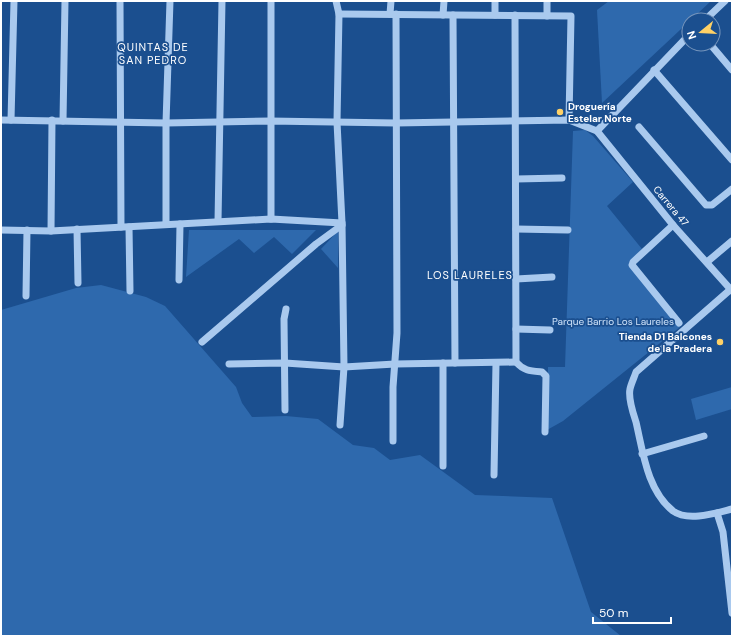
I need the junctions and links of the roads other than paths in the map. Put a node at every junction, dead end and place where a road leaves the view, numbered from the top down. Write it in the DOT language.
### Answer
graph roads {
  1 [pos="14,1"];
  2 [pos="65,1"];
  3 [pos="120,1"];
  4 [pos="170,1"];
  5 [pos="222,1"];
  6 [pos="271,1"];
  7 [pos="336,1"];
  8 [pos="391,1"];
  9 [pos="444,1"];
  10 [pos="495,1"];
  11 [pos="547,1"];
  12 [pos="725,1"];
  13 [pos="713,12"];
  14 [pos="339,14"];
  15 [pos="393,14"];
  16 [pos="443,15"];
  17 [pos="453,15"];
  18 [pos="495,15"];
  19 [pos="515,15"];
  20 [pos="547,16"];
  21 [pos="681,43"];
  22 [pos="717,52"];
  23 [pos="654,70"];
  24 [pos="732,70"];
  25 [pos="1,120"];
  26 [pos="11,120"];
  27 [pos="52,120"];
  28 [pos="569,120"];
  29 [pos="63,121"];
  30 [pos="270,121"];
  31 [pos="515,121"];
  32 [pos="119,122"];
  33 [pos="218,122"];
  34 [pos="337,122"];
  35 [pos="454,122"];
  36 [pos="166,123"];
  37 [pos="396,123"];
  38 [pos="639,127"];
  39 [pos="596,131"];
  40 [pos="732,160"];
  41 [pos="562,178"];
  42 [pos="516,179"];
  43 [pos="732,189"];
  44 [pos="271,219"];
  45 [pos="218,221"];
  46 [pos="166,224"];
  47 [pos="180,224"];
  48 [pos="342,224"];
  49 [pos="673,225"];
  50 [pos="121,227"];
  51 [pos="129,227"];
  52 [pos="77,229"];
  53 [pos="516,229"];
  54 [pos="1,230"];
  55 [pos="27,230"];
  56 [pos="568,230"];
  57 [pos="51,231"];
  58 [pos="732,240"];
  59 [pos="707,262"];
  60 [pos="552,277"];
  61 [pos="516,279"];
  62 [pos="179,280"];
  63 [pos="78,283"];
  64 [pos="731,290"];
  65 [pos="130,291"];
  66 [pos="26,296"];
  67 [pos="286,309"];
  68 [pos="679,323"];
  69 [pos="516,329"];
  70 [pos="550,330"];
  71 [pos="202,342"];
  72 [pos="516,362"];
  73 [pos="285,363"];
  74 [pos="443,363"];
  75 [pos="456,363"];
  76 [pos="496,363"];
  77 [pos="229,364"];
  78 [pos="395,364"];
  79 [pos="344,367"];
  80 [pos="285,410"];
  81 [pos="340,425"];
  82 [pos="545,432"];
  83 [pos="704,436"];
  84 [pos="393,441"];
  85 [pos="642,454"];
  86 [pos="442,466"];
  87 [pos="494,475"];
  88 [pos="732,509"];
  89 [pos="717,513"];
  90 [pos="732,614"];
  1 -- 26 [label="street"];
  2 -- 29 [label="street"];
  3 -- 32 [label="street"];
  4 -- 36 [label="street"];
  5 -- 33 [label="street"];
  6 -- 30 [label="street"];
  7 -- 14 [label="street"];
  8 -- 15 [label="street"];
  9 -- 16 [label="street"];
  10 -- 18 [label="street"];
  11 -- 20 [label="street"];
  12 -- 13 [label="street"];
  14 -- 15 [label="street"];
  14 -- 34 [label="street"];
  15 -- 16 [label="street"];
  15 -- 37 [label="street"];
  16 -- 17 [label="street"];
  17 -- 18 [label="street"];
  17 -- 35 [label="street"];
  18 -- 19 [label="street"];
  19 -- 20 [label="street"];
  19 -- 31 [label="street"];
  20 -- 28 [label="street"];
  21 -- 23 [label="street"];
  22 -- 24 [label="street"];
  23 -- 39 [label="street"];
  23 -- 40 [label="street"];
  25 -- 26 [label="street"];
  26 -- 27 [label="street"];
  27 -- 29 [label="street"];
  27 -- 57 [label="street"];
  28 -- 31 [label="street"];
  28 -- 39 [label="street"];
  29 -- 32 [label="street"];
  30 -- 33 [label="street"];
  30 -- 34 [label="street"];
  30 -- 44 [label="street"];
  31 -- 35 [label="street"];
  31 -- 42 [label="street"];
  32 -- 36 [label="street"];
  32 -- 50 [label="street"];
  33 -- 36 [label="street"];
  33 -- 45 [label="street"];
  34 -- 37 [label="street"];
  34 -- 48 [label="street"];
  35 -- 37 [label="street"];
  35 -- 75 [label="street"];
  36 -- 46 [label="street"];
  37 -- 78 [label="street"];
  38 -- 43 [label="street"];
  39 -- 49 [label="street, Carrera 47"];
  41 -- 42 [label="street"];
  42 -- 53 [label="street"];
  44 -- 45 [label="street"];
  44 -- 48 [label="street"];
  45 -- 47 [label="street"];
  46 -- 47 [label="street"];
  46 -- 51 [label="street"];
  47 -- 62 [label="street"];
  48 -- 71 [label="street"];
  48 -- 79 [label="street"];
  49 -- 59 [label="street, Carrera 47"];
  49 -- 68 [label="street"];
  50 -- 51 [label="street"];
  50 -- 52 [label="street"];
  51 -- 65 [label="street"];
  52 -- 57 [label="street"];
  52 -- 63 [label="street"];
  53 -- 56 [label="street"];
  53 -- 61 [label="street"];
  54 -- 55 [label="street"];
  55 -- 57 [label="street"];
  55 -- 66 [label="street"];
  58 -- 59 [label="street"];
  59 -- 64 [label="street, Carrera 47"];
  60 -- 61 [label="street"];
  61 -- 69 [label="street"];
  64 -- 85 [label="street"];
  67 -- 73 [label="street"];
  69 -- 70 [label="street"];
  69 -- 72 [label="street"];
  72 -- 76 [label="street"];
  72 -- 82 [label="street"];
  73 -- 77 [label="street"];
  73 -- 79 [label="street"];
  73 -- 80 [label="street"];
  74 -- 75 [label="street"];
  74 -- 78 [label="street"];
  74 -- 86 [label="street"];
  75 -- 76 [label="street"];
  76 -- 87 [label="street"];
  78 -- 79 [label="street"];
  78 -- 84 [label="street"];
  79 -- 81 [label="street"];
  83 -- 85 [label="street"];
  85 -- 89 [label="street"];
  88 -- 89 [label="street"];
  89 -- 90 [label="street"];
}
